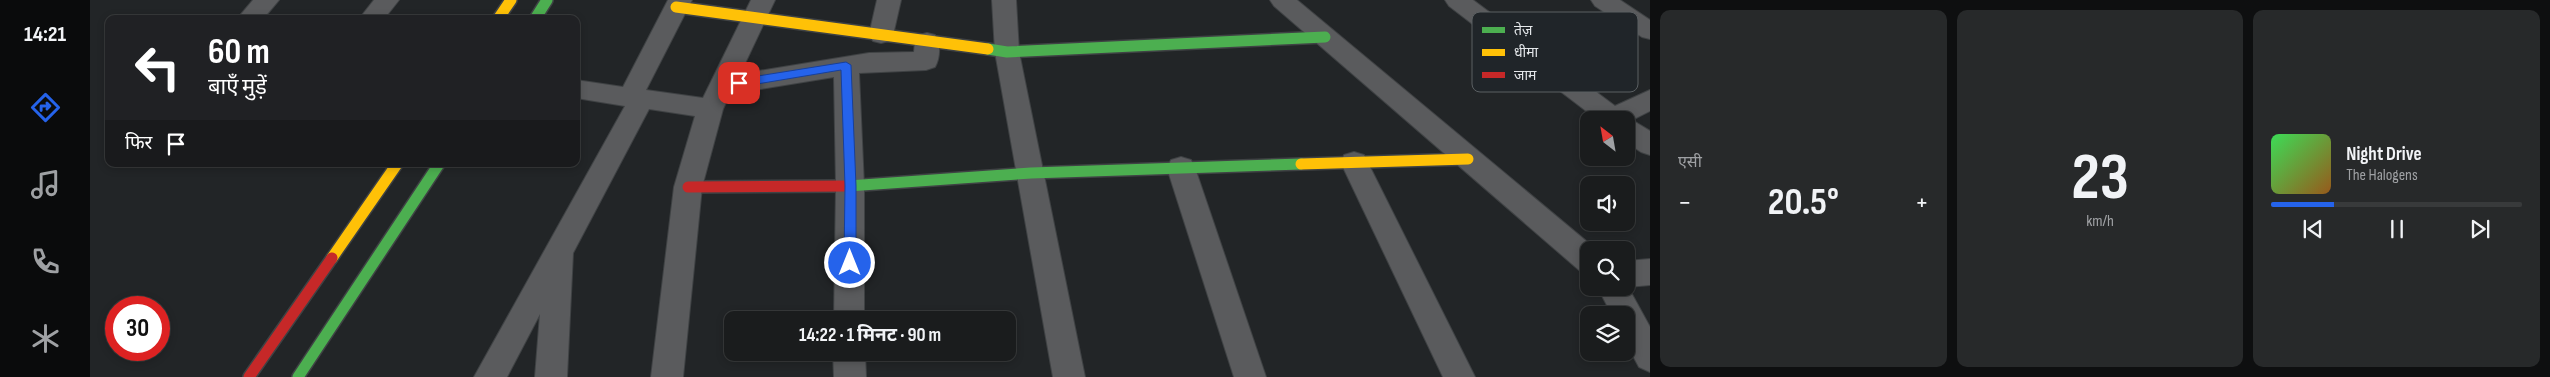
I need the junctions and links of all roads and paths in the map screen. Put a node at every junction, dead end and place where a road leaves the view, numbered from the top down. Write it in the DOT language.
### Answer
graph roads {
  1 [pos="267,0"];
  2 [pos="387,0"];
  3 [pos="511,0"];
  4 [pos="547,0"];
  5 [pos="889,0"];
  6 [pos="1004,0"];
  7 [pos="1282,0"];
  8 [pos="1457,0"];
  9 [pos="1603,0"];
  10 [pos="678,3"];
  11 [pos="758,9"];
  12 [pos="1473,12"];
  13 [pos="1621,12"];
  14 [pos="253,15"];
  15 [pos="374,15"];
  16 [pos="501,15"];
  17 [pos="537,15"];
  18 [pos="1638,23"];
  19 [pos="1650,31"];
  20 [pos="881,35"];
  21 [pos="1325,37"];
  22 [pos="927,41"];
  23 [pos="1007,52"];
  24 [pos="846,65"];
  25 [pos="580,90"];
  26 [pos="1579,92"];
  27 [pos="715,97"];
  28 [pos="636,98"];
  29 [pos="1650,99"];
  30 [pos="1604,111"];
  31 [pos="1634,111"];
  32 [pos="1635,134"];
  33 [pos="1650,145"];
  34 [pos="1468,159"];
  35 [pos="1354,163"];
  36 [pos="395,167"];
  37 [pos="437,167"];
  38 [pos="1181,168"];
  39 [pos="1031,173"];
  40 [pos="850,186"];
  41 [pos="688,187"];
  42 [pos="561,248"];
  43 [pos="1580,253"];
  44 [pos="1650,272"];
  45 [pos="1635,273"];
  46 [pos="1617,296"];
  47 [pos="1630,296"];
  48 [pos="849,311"];
  49 [pos="1650,312"];
  50 [pos="1650,357"];
  51 [pos="849,361"];
  52 [pos="249,377"];
  53 [pos="298,377"];
  54 [pos="490,377"];
  55 [pos="550,377"];
  56 [pos="667,377"];
  57 [pos="850,377"];
  58 [pos="1069,377"];
  59 [pos="1250,377"];
  60 [pos="1459,377"];
  1 -- 14 [label="street"];
  2 -- 15 [label="street"];
  3 -- 16 [label="street"];
  4 -- 17 [label="street"];
  5 -- 20 [label="street"];
  6 -- 23 [label="street"];
  7 -- 21 [label="street"];
  8 -- 12 [label="street"];
  9 -- 13 [label="street"];
  10 -- 11 [label="street"];
  10 -- 28 [label="street"];
  11 -- 20 [label="street"];
  11 -- 27 [label="street"];
  18 -- 19 [label="street"];
  20 -- 22 [label="street"];
  21 -- 23 [label="street"];
  21 -- 34 [label="street"];
  22 -- 23 [label="street"];
  22 -- 24 [label="street"];
  23 -- 39 [label="street"];
  24 -- 27 [label="street"];
  24 -- 40 [label="street"];
  25 -- 28 [label="street"];
  26 -- 30 [label="street"];
  27 -- 28 [label="street"];
  27 -- 41 [label="street"];
  28 -- 42 [label="street"];
  29 -- 31 [label="street"];
  32 -- 33 [label="street"];
  34 -- 35 [label="street"];
  34 -- 43 [label="street"];
  35 -- 38 [label="street"];
  35 -- 60 [label="street"];
  36 -- 52 [label="street"];
  37 -- 53 [label="street"];
  38 -- 39 [label="street"];
  38 -- 59 [label="street"];
  39 -- 40 [label="street"];
  39 -- 58 [label="street"];
  40 -- 41 [label="street"];
  40 -- 48 [label="street"];
  41 -- 56 [label="street"];
  42 -- 54 [label="street"];
  42 -- 55 [label="street"];
  44 -- 45 [label="street"];
  46 -- 50 [label="street"];
  47 -- 49 [label="street"];
  51 -- 57 [label="street"];
}
